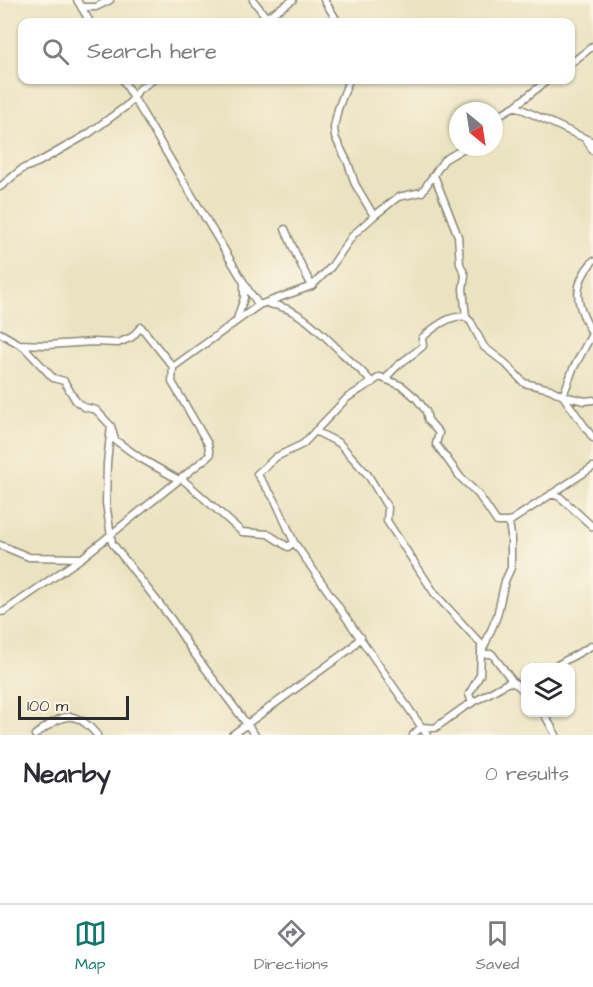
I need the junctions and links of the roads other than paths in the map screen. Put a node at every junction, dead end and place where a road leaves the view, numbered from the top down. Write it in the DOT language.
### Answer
graph roads {
  1 [pos="77,0"];
  2 [pos="110,0"];
  3 [pos="253,0"];
  4 [pos="293,0"];
  5 [pos="324,0"];
  6 [pos="81,7"];
  7 [pos="96,8"];
  8 [pos="266,17"];
  9 [pos="88,18"];
  10 [pos="92,18"];
  11 [pos="335,18"];
  12 [pos="593,46"];
  13 [pos="575,60"];
  14 [pos="125,84"];
  15 [pos="147,84"];
  16 [pos="347,84"];
  17 [pos="543,84"];
  18 [pos="134,98"];
  19 [pos="515,106"];
  20 [pos="503,113"];
  21 [pos="586,138"];
  22 [pos="593,142"];
  23 [pos="593,151"];
  24 [pos="451,156"];
  25 [pos="434,175"];
  26 [pos="0,187"];
  27 [pos="374,216"];
  28 [pos="285,229"];
  29 [pos="593,261"];
  30 [pos="244,282"];
  31 [pos="312,286"];
  32 [pos="262,304"];
  33 [pos="466,317"];
  34 [pos="237,320"];
  35 [pos="0,333"];
  36 [pos="593,334"];
  37 [pos="17,343"];
  38 [pos="174,367"];
  39 [pos="386,379"];
  40 [pos="372,383"];
  41 [pos="563,396"];
  42 [pos="593,400"];
  43 [pos="111,426"];
  44 [pos="315,431"];
  45 [pos="593,438"];
  46 [pos="592,466"];
  47 [pos="180,479"];
  48 [pos="551,494"];
  49 [pos="509,522"];
  50 [pos="593,527"];
  51 [pos="110,536"];
  52 [pos="294,542"];
  53 [pos="0,545"];
  54 [pos="81,558"];
  55 [pos="0,612"];
  56 [pos="361,637"];
  57 [pos="593,645"];
  58 [pos="482,654"];
  59 [pos="561,663"];
  60 [pos="521,687"];
  61 [pos="472,703"];
  62 [pos="546,717"];
  63 [pos="247,724"];
  64 [pos="421,727"];
  65 [pos="35,735"];
  66 [pos="97,735"];
  67 [pos="232,735"];
  68 [pos="255,735"];
  69 [pos="413,735"];
  70 [pos="427,735"];
  71 [pos="556,735"];
  1 -- 6 [label="street"];
  2 -- 7 [label="street"];
  3 -- 8 [label="street"];
  4 -- 8 [label="street"];
  5 -- 11 [label="street"];
  6 -- 7 [label="street"];
  6 -- 9 [label="street"];
  7 -- 10 [label="street"];
  12 -- 13 [label="street"];
  14 -- 18 [label="street"];
  15 -- 18 [label="street"];
  16 -- 27 [label="street"];
  17 -- 19 [label="street"];
  18 -- 26 [label="street"];
  18 -- 30 [label="street"];
  19 -- 20 [label="street"];
  19 -- 21 [label="street"];
  21 -- 22 [label="street"];
  21 -- 23 [label="street"];
  24 -- 25 [label="street"];
  25 -- 27 [label="street"];
  25 -- 33 [label="street"];
  27 -- 31 [label="street"];
  28 -- 31 [label="street"];
  29 -- 36 [label="street"];
  30 -- 32 [label="street"];
  30 -- 34 [label="street"];
  31 -- 32 [label="street"];
  32 -- 34 [label="street"];
  32 -- 40 [label="street"];
  33 -- 39 [label="street"];
  33 -- 41 [label="street"];
  34 -- 38 [label="street"];
  35 -- 37 [label="street"];
  36 -- 41 [label="street"];
  37 -- 38 [label="street"];
  37 -- 43 [label="street"];
  38 -- 47 [label="street"];
  39 -- 40 [label="street"];
  39 -- 49 [label="street"];
  40 -- 44 [label="street"];
  41 -- 42 [label="street"];
  41 -- 45 [label="street"];
  43 -- 47 [label="street"];
  43 -- 51 [label="street"];
  44 -- 52 [label="street"];
  44 -- 58 [label="street"];
  46 -- 48 [label="street"];
  47 -- 51 [label="street"];
  47 -- 52 [label="street"];
  48 -- 49 [label="street"];
  48 -- 50 [label="street"];
  49 -- 58 [label="street"];
  51 -- 54 [label="street"];
  51 -- 63 [label="street"];
  52 -- 56 [label="street"];
  53 -- 54 [label="street"];
  54 -- 55 [label="street"];
  56 -- 63 [label="street"];
  56 -- 64 [label="street"];
  57 -- 59 [label="street"];
  58 -- 60 [label="street"];
  58 -- 61 [label="street"];
  60 -- 61 [label="street"];
  61 -- 64 [label="street"];
  62 -- 71 [label="street"];
  63 -- 67 [label="street"];
  63 -- 68 [label="street"];
  64 -- 69 [label="street"];
  64 -- 70 [label="street"];
  65 -- 66 [label="street"];
}
